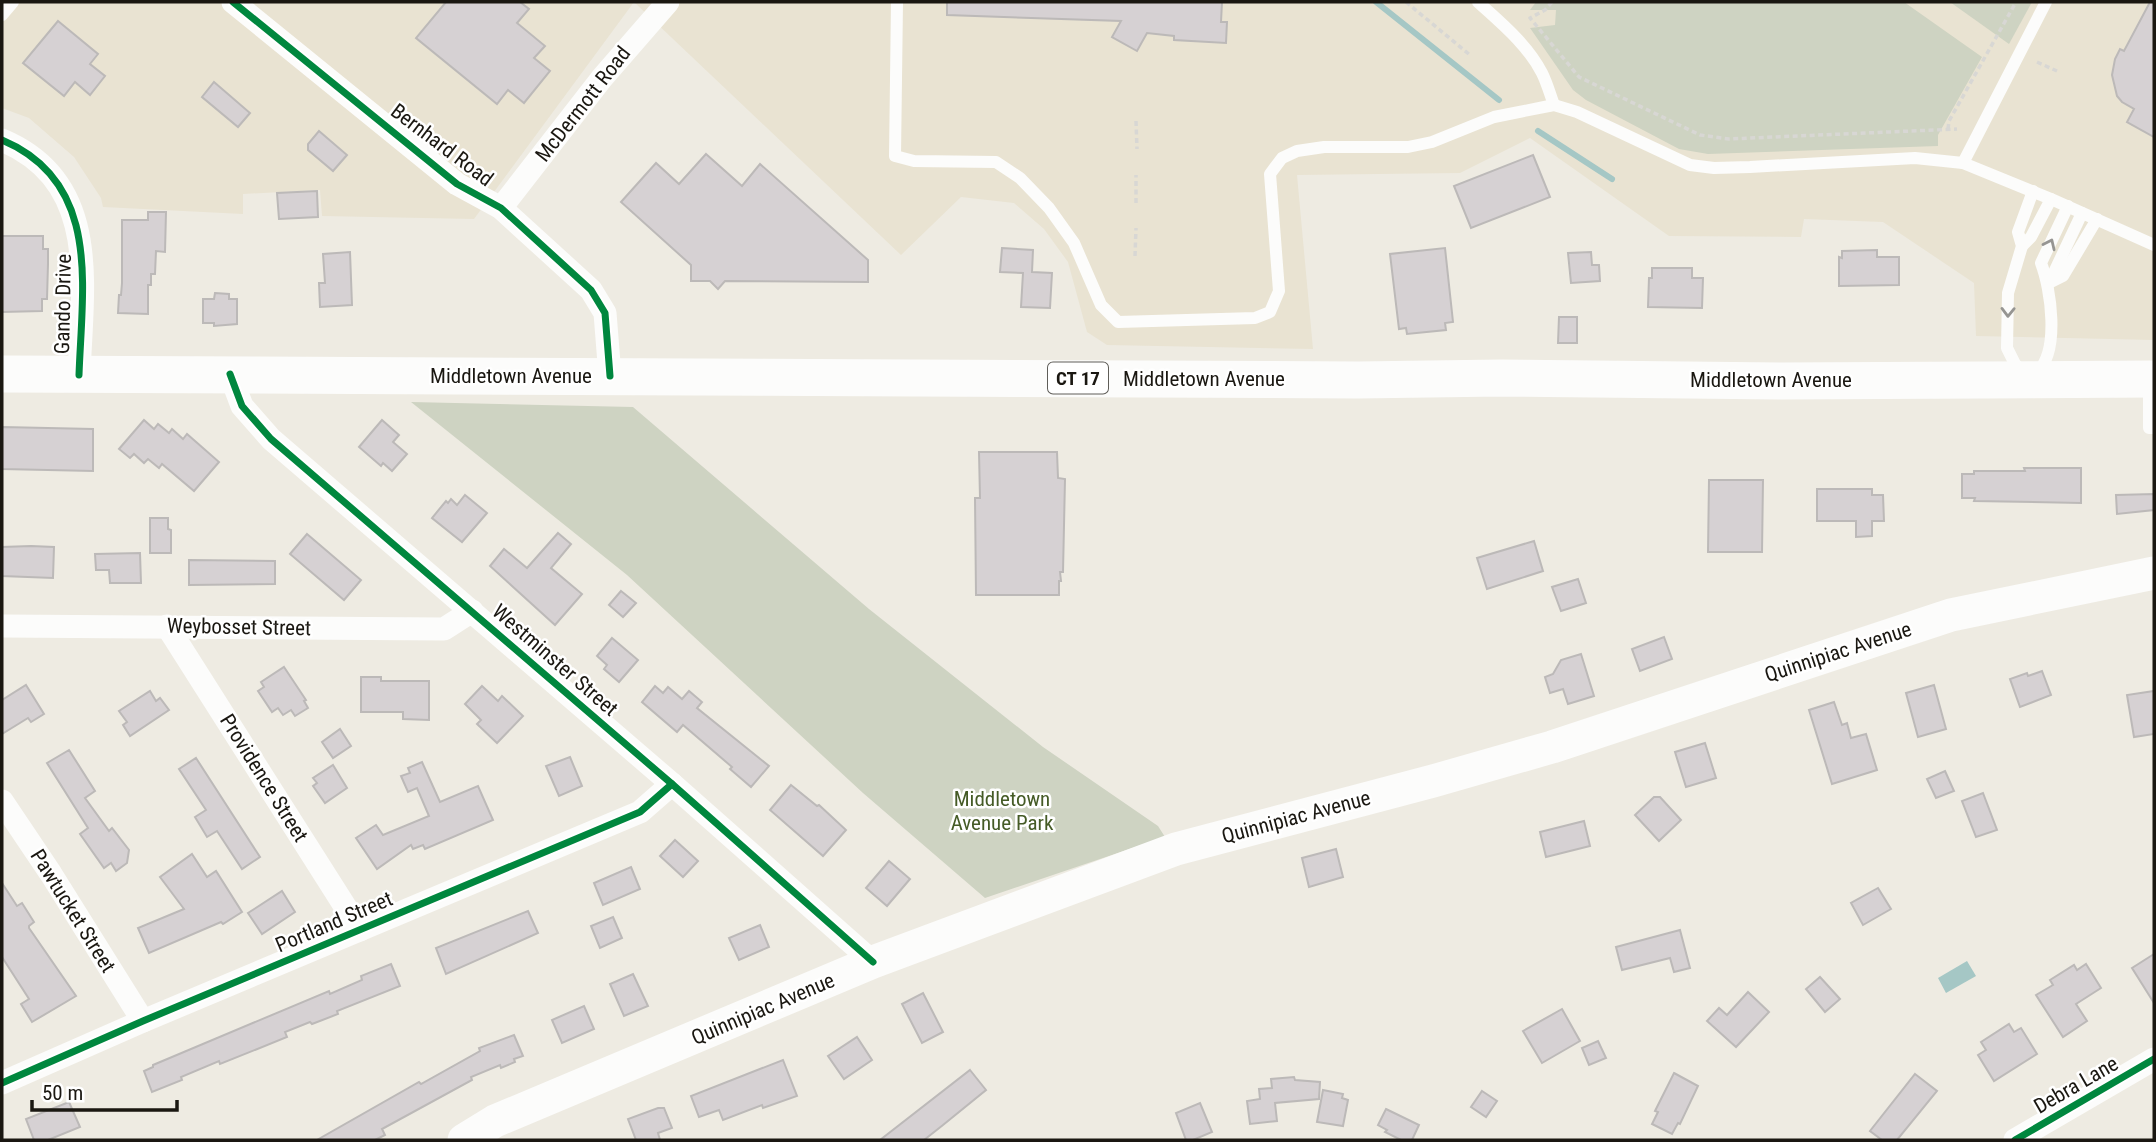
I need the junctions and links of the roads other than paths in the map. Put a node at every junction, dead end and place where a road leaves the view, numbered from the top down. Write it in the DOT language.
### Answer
graph roads {
  1 [pos="13,2"];
  2 [pos="233,2"];
  3 [pos="668,2"];
  4 [pos="897,2"];
  5 [pos="1478,2"];
  6 [pos="2046,2"];
  7 [pos="2,15"];
  8 [pos="1554,105"];
  9 [pos="2,140"];
  10 [pos="1963,163"];
  11 [pos="2033,191"];
  12 [pos="2051,199"];
  13 [pos="2068,206"];
  14 [pos="501,208"];
  15 [pos="2082,213"];
  16 [pos="2097,219"];
  17 [pos="2154,245"];
  18 [pos="2022,246"];
  19 [pos="2049,283"];
  20 [pos="2,374"];
  21 [pos="230,374"];
  22 [pos="79,375"];
  23 [pos="610,376"];
  24 [pos="2029,379"];
  25 [pos="2152,379"];
  26 [pos="2154,428"];
  27 [pos="2154,573"];
  28 [pos="472,611"];
  29 [pos="2,626"];
  30 [pos="167,626"];
  31 [pos="672,783"];
  32 [pos="2,801"];
  33 [pos="360,930"];
  34 [pos="873,962"];
  35 [pos="143,1021"];
  36 [pos="2154,1059"];
  37 [pos="2,1083"];
  38 [pos="464,1140"];
  39 [pos="2015,1140"];
  1 -- 7 [label="lane"];
  2 -- 14 [label="street, Bernhard Road"];
  3 -- 14 [label="street, McDermott Road"];
  4 -- 8 [label="lane"];
  5 -- 8 [label="lane"];
  6 -- 10 [label="lane"];
  8 -- 10 [label="lane"];
  9 -- 22 [label="street, Gando Drive"];
  10 -- 11 [label="lane"];
  11 -- 12 [label="lane"];
  11 -- 18 [label="lane"];
  12 -- 13 [label="lane"];
  12 -- 18 [label="lane"];
  13 -- 15 [label="lane"];
  19 -- 13 [label="lane, one-way"];
  14 -- 23 [label="street, Bernhard Road"];
  15 -- 16 [label="lane"];
  15 -- 19 [label="lane"];
  16 -- 17 [label="lane"];
  16 -- 19 [label="lane"];
  18 -- 24 [label="lane, one-way"];
  19 -- 24 [label="lane"];
  20 -- 22 [label="main road, Middletown Avenue / CT 17"];
  21 -- 22 [label="main road, Middletown Avenue / CT 17"];
  21 -- 23 [label="main road, Middletown Avenue / CT 17"];
  21 -- 28 [label="street, Westminster Street"];
  23 -- 24 [label="main road, Middletown Avenue / CT 17"];
  24 -- 25 [label="main road, Middletown Avenue / CT 17"];
  25 -- 26 [label="lane"];
  27 -- 34 [label="main road, Quinnipiac Avenue"];
  28 -- 30 [label="street, Weybosset Street"];
  28 -- 31 [label="street, Westminster Street"];
  29 -- 30 [label="street, Weybosset Street"];
  30 -- 33 [label="street, Providence Street"];
  31 -- 33 [label="street, Portland Street"];
  31 -- 34 [label="street, Westminster Street"];
  32 -- 35 [label="street, Pawtucket Street"];
  33 -- 35 [label="street, Portland Street"];
  34 -- 38 [label="main road, Quinnipiac Avenue"];
  35 -- 37 [label="street, Portland Street"];
  36 -- 39 [label="street, Debra Lane"];
}
